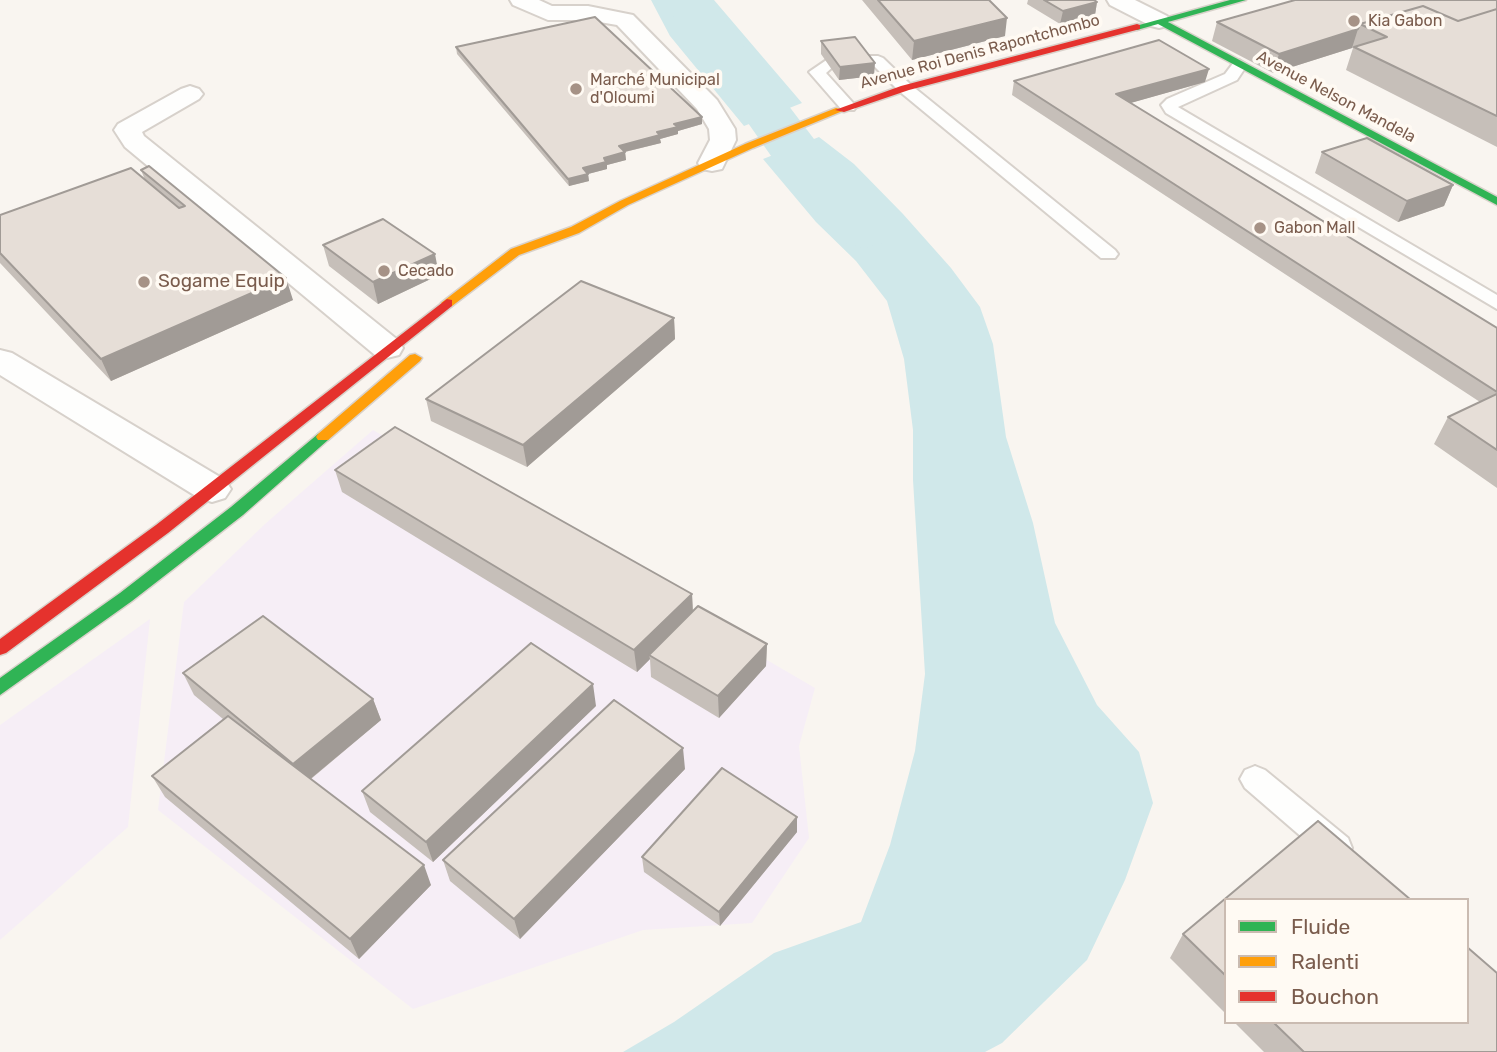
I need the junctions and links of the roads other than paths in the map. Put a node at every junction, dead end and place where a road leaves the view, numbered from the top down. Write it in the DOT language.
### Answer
graph roads {
  1 [pos="521,0"];
  2 [pos="1118,0"];
  3 [pos="1241,0"];
  4 [pos="1159,22"];
  5 [pos="863,61"];
  6 [pos="828,64"];
  7 [pos="1239,65"];
  8 [pos="905,88"];
  9 [pos="190,94"];
  10 [pos="848,107"];
  11 [pos="712,163"];
  12 [pos="1497,202"];
  13 [pos="575,230"];
  14 [pos="1108,254"];
  15 [pos="544,258"];
  16 [pos="1497,303"];
  17 [pos="427,347"];
  18 [pos="387,348"];
  19 [pos="0,360"];
  20 [pos="212,489"];
  21 [pos="0,648"];
  22 [pos="0,688"];
  23 [pos="1255,779"];
  24 [pos="1358,865"];
  1 -- 11 [label="street"];
  2 -- 4 [label="street"];
  3 -- 4 [label="main road, Avenue Roi Denis Rapontchombo"];
  4 -- 7 [label="main road, Avenue Nelson Mandela"];
  4 -- 8 [label="main road, Avenue Roi Denis Rapontchombo"];
  5 -- 8 [label="lane"];
  6 -- 10 [label="lane"];
  7 -- 12 [label="main road, Avenue Nelson Mandela"];
  7 -- 16 [label="lane"];
  8 -- 10 [label="main road, Avenue Roi Denis Rapontchombo"];
  8 -- 14 [label="lane"];
  9 -- 18 [label="street"];
  10 -- 11 [label="main road, Avenue Roi Denis Rapontchombo"];
  11 -- 13 [label="main road, Avenue Roi Denis Rapontchombo"];
  13 -- 15 [label="main road"];
  13 -- 18 [label="main road"];
  17 -- 22 [label="main road"];
  18 -- 20 [label="main road"];
  19 -- 20 [label="street"];
  20 -- 21 [label="main road"];
  23 -- 24 [label="lane"];
}
